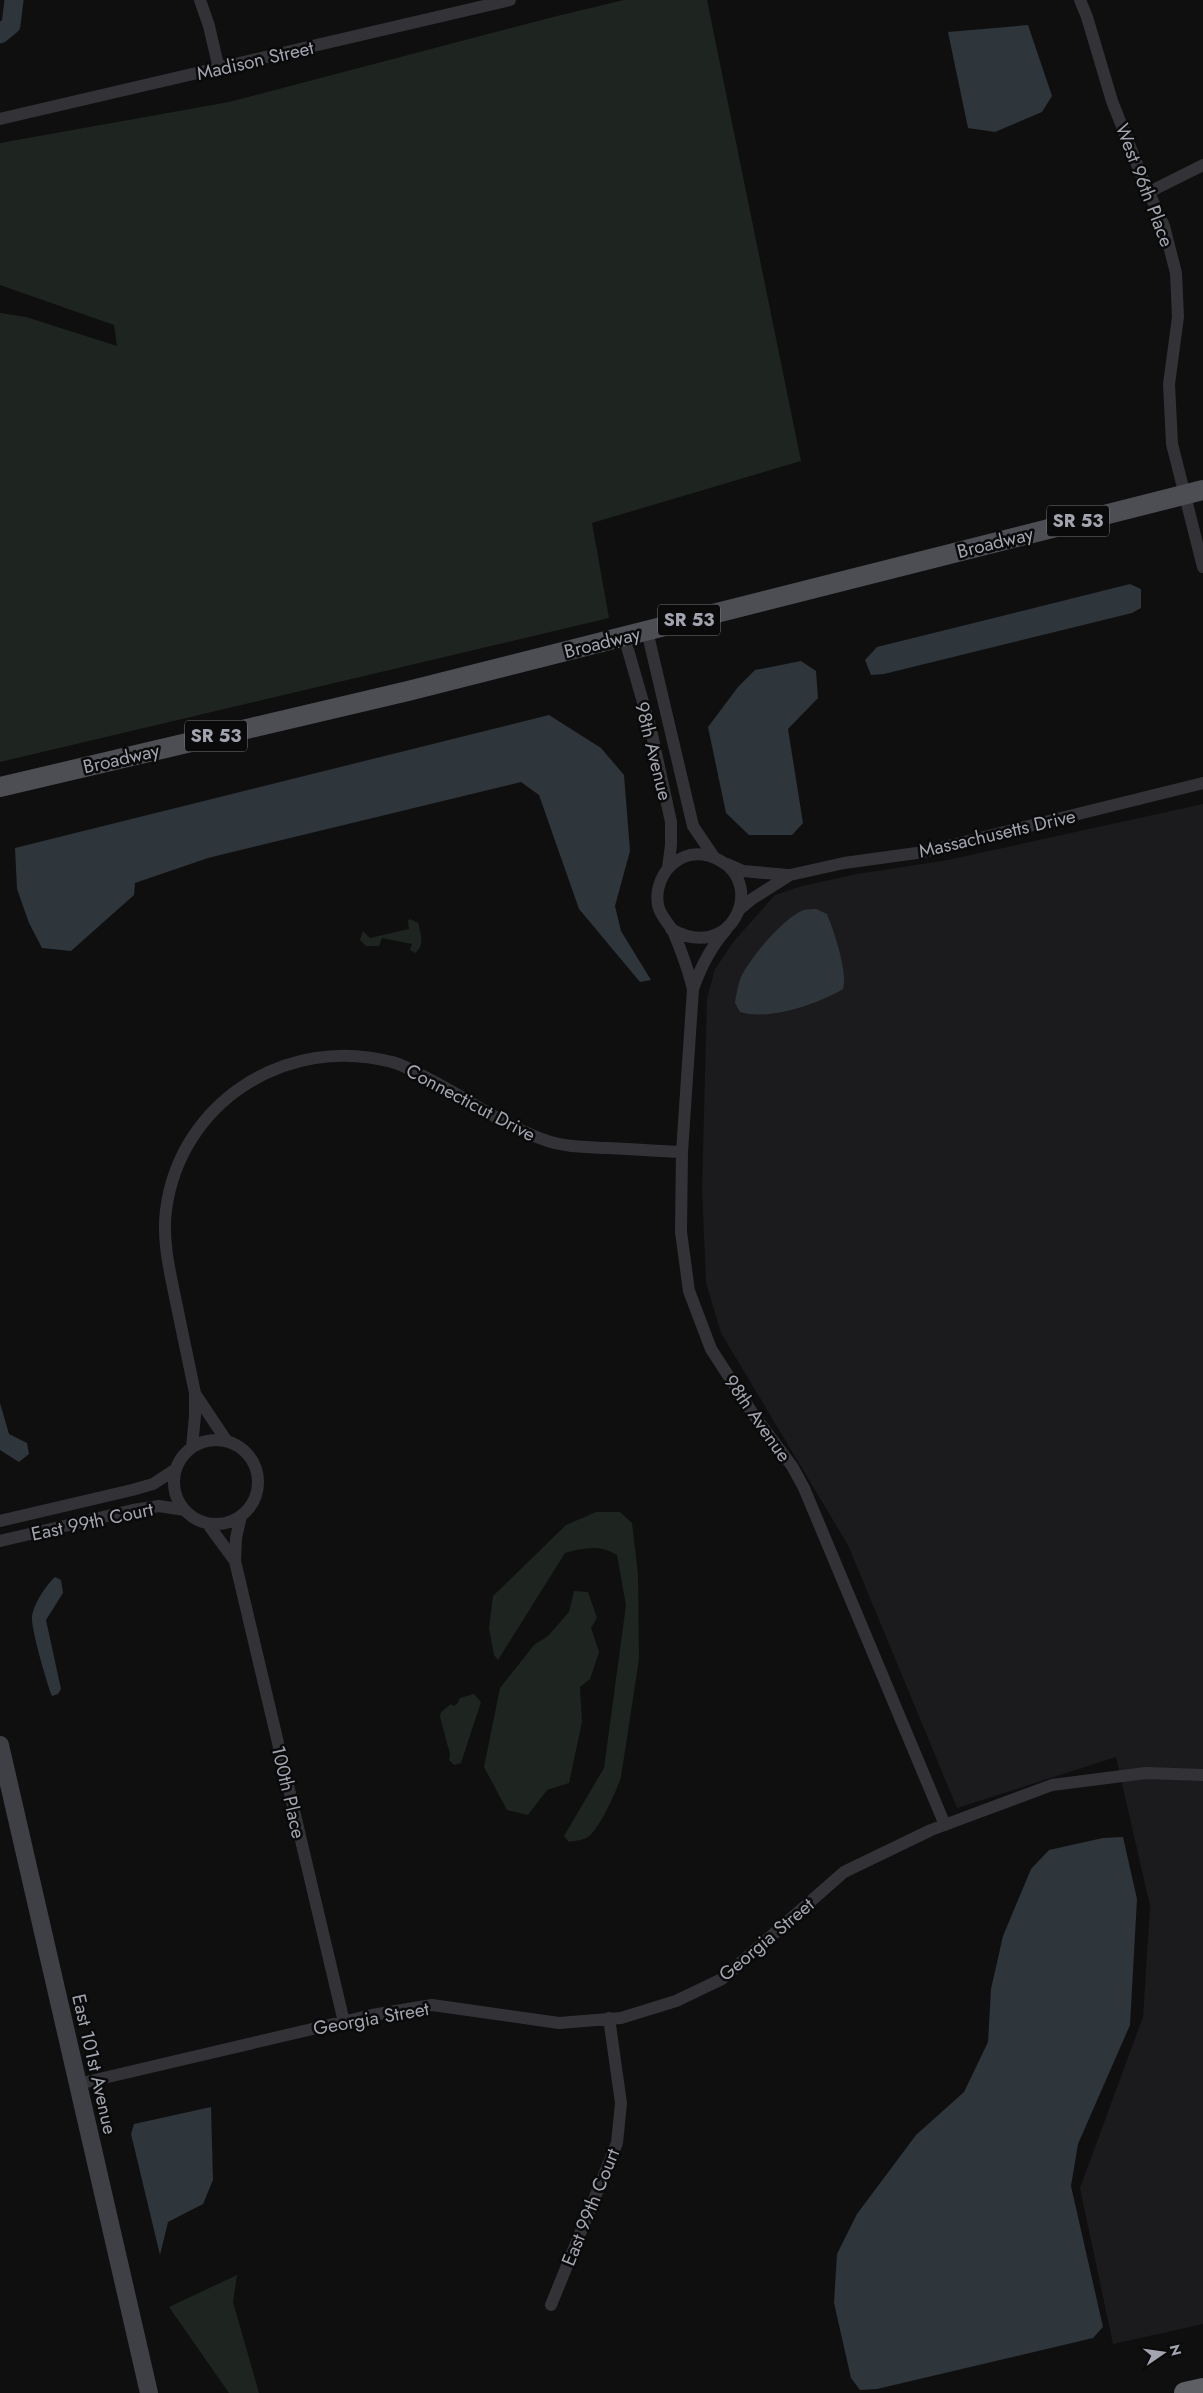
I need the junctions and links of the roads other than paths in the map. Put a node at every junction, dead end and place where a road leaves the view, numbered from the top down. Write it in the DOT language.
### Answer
graph roads {
  1 [pos="200,0"];
  2 [pos="510,0"];
  3 [pos="1080,0"];
  4 [pos="219,69"];
  5 [pos="0,120"];
  6 [pos="1203,165"];
  7 [pos="1149,192"];
  8 [pos="1193,492"];
  9 [pos="1203,567"];
  10 [pos="647,631"];
  11 [pos="624,636"];
  12 [pos="1203,783"];
  13 [pos="0,787"];
  14 [pos="719,860"];
  15 [pos="668,868"];
  16 [pos="790,875"];
  17 [pos="740,909"];
  18 [pos="672,929"];
  19 [pos="726,930"];
  20 [pos="693,989"];
  21 [pos="682,1152"];
  22 [pos="195,1393"];
  23 [pos="226,1440"];
  24 [pos="192,1447"];
  25 [pos="176,1469"];
  26 [pos="185,1510"];
  27 [pos="241,1516"];
  28 [pos="0,1521"];
  29 [pos="207,1523"];
  30 [pos="0,1541"];
  31 [pos="235,1561"];
  32 [pos="0,1745"];
  33 [pos="1203,1775"];
  34 [pos="945,1825"];
  35 [pos="609,2018"];
  36 [pos="344,2022"];
  37 [pos="78,2084"];
  38 [pos="551,2305"];
  39 [pos="1203,2389"];
  40 [pos="149,2393"];
  41 [pos="1185,2393"];
  1 -- 4 [label="street"];
  2 -- 4 [label="street, Madison Street"];
  3 -- 7 [label="street, West 96th Place"];
  4 -- 5 [label="street, Madison Street"];
  6 -- 7 [label="street"];
  7 -- 8 [label="street, West 96th Place"];
  8 -- 9 [label="street, West 96th Place"];
  8 -- 10 [label="main road, Broadway / SR 53"];
  10 -- 11 [label="main road, Broadway / SR 53"];
  10 -- 14 [label="street, 98th Avenue"];
  11 -- 13 [label="main road, Broadway / SR 53"];
  11 -- 15 [label="street, 98th Avenue"];
  12 -- 16 [label="street, Massachusetts Drive"];
  14 -- 15 [label="street"];
  14 -- 16 [label="street"];
  14 -- 17 [label="street, 98th Avenue"];
  15 -- 18 [label="street, 98th Avenue"];
  16 -- 17 [label="street"];
  17 -- 19 [label="street, 98th Avenue"];
  18 -- 19 [label="street"];
  18 -- 20 [label="street, 98th Avenue"];
  19 -- 20 [label="street, 98th Avenue"];
  20 -- 21 [label="street, 98th Avenue"];
  21 -- 22 [label="street, Connecticut Drive"];
  21 -- 34 [label="street, 98th Avenue"];
  22 -- 23 [label="street, Connecticut Drive"];
  22 -- 24 [label="street, Connecticut Drive"];
  23 -- 24 [label="street"];
  23 -- 27 [label="street"];
  24 -- 25 [label="street"];
  25 -- 26 [label="street"];
  25 -- 28 [label="street, East 99th Court"];
  26 -- 29 [label="street"];
  26 -- 30 [label="street, East 99th Court"];
  27 -- 29 [label="street"];
  27 -- 31 [label="street, 100th Place"];
  29 -- 31 [label="street, 100th Place"];
  31 -- 36 [label="street, 100th Place"];
  32 -- 37 [label="street, East 101st Avenue"];
  33 -- 34 [label="street, Georgia Street"];
  34 -- 35 [label="street, Georgia Street"];
  35 -- 36 [label="street, Georgia Street"];
  35 -- 38 [label="street, East 99th Court"];
  36 -- 37 [label="street, Georgia Street"];
  37 -- 40 [label="street, East 101st Avenue"];
  39 -- 41 [label="highway"];
}
